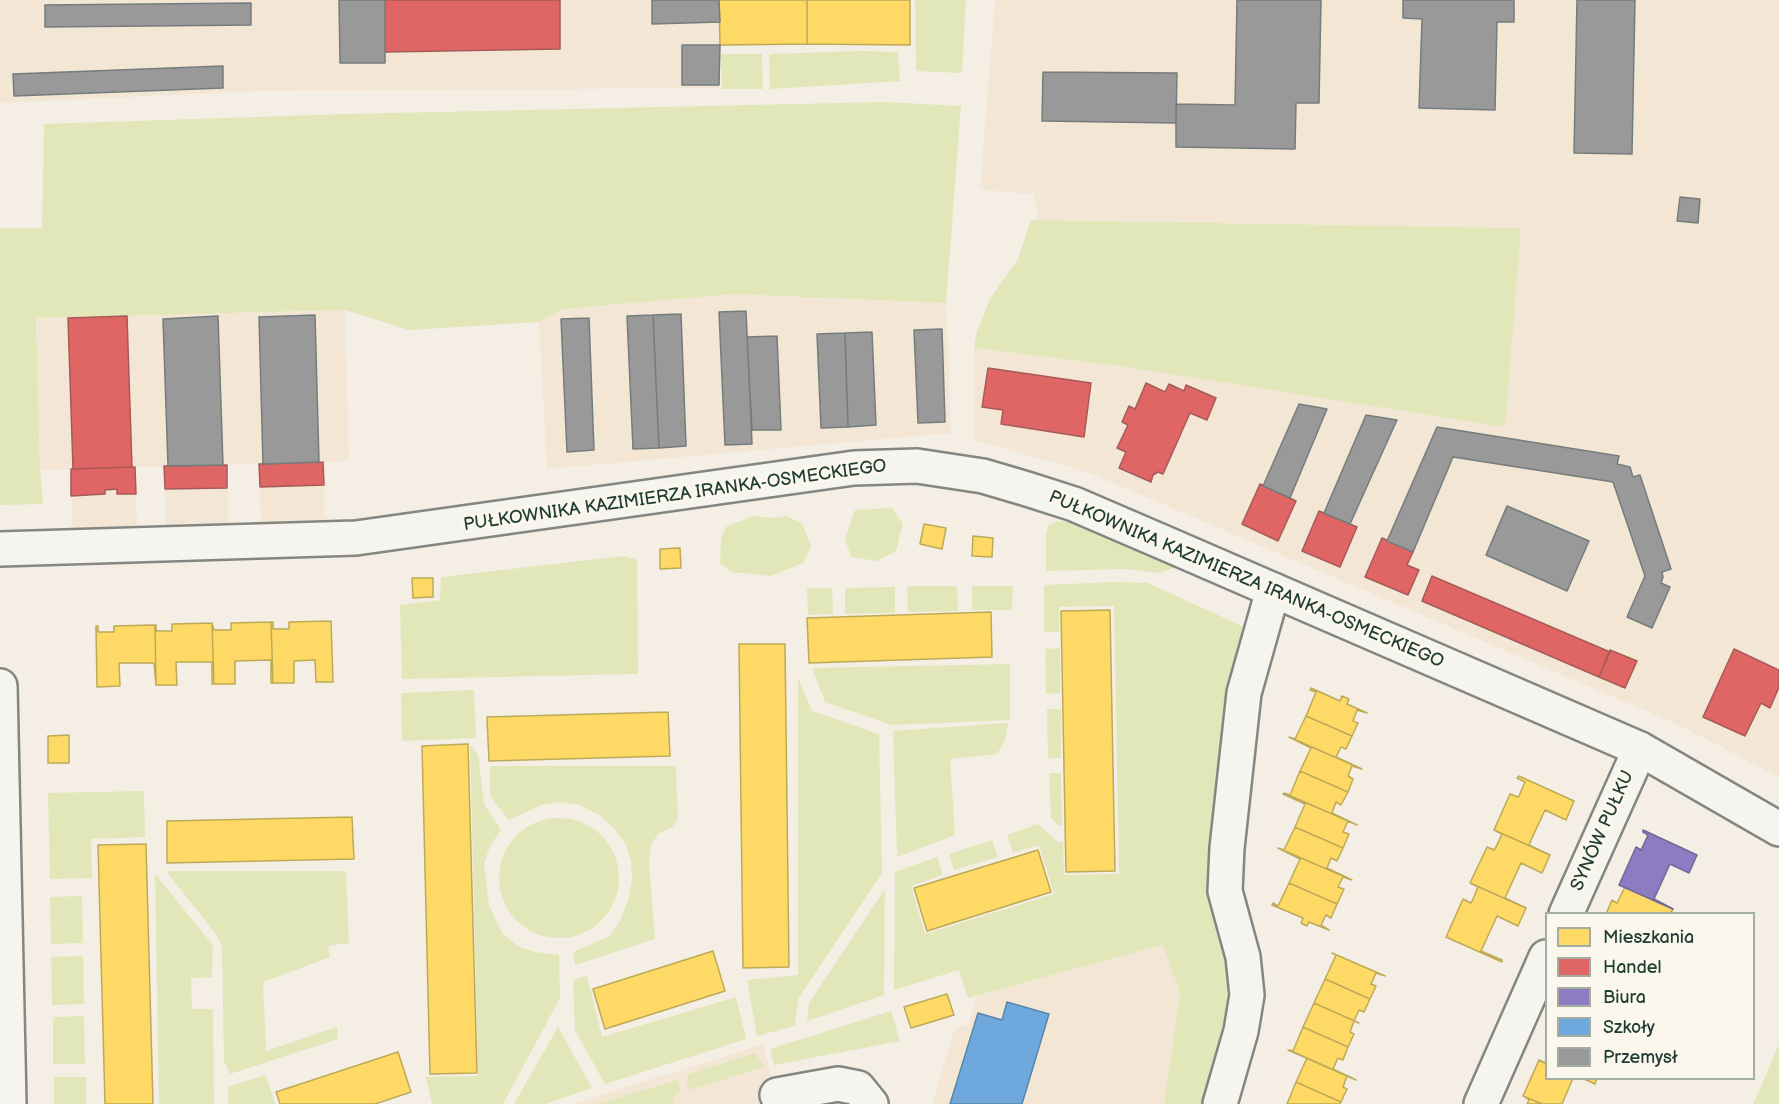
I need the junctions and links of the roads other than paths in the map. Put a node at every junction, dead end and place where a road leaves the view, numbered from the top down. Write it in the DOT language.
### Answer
graph roads {
  1 [pos="0,549"];
  2 [pos="1273,590"];
  3 [pos="0,686"];
  4 [pos="1640,749"];
  5 [pos="1779,829"];
  6 [pos="1567,912"];
  7 [pos="1545,959"];
  8 [pos="777,1095"];
  9 [pos="9,1104"];
  10 [pos="871,1104"];
  11 [pos="1220,1104"];
  12 [pos="1481,1104"];
  1 -- 2 [label="street, PUŁKOWNIKA KAZIMIERZA IRANKA-OSMECKIEGO"];
  2 -- 4 [label="street, PUŁKOWNIKA KAZIMIERZA IRANKA-OSMECKIEGO"];
  2 -- 11 [label="street"];
  3 -- 9 [label="street"];
  4 -- 5 [label="street, PUŁKOWNIKA KAZIMIERZA IRANKA-OSMECKIEGO"];
  4 -- 6 [label="street, SYNÓW PUŁKU"];
  7 -- 12 [label="street"];
  8 -- 10 [label="street"];
}
